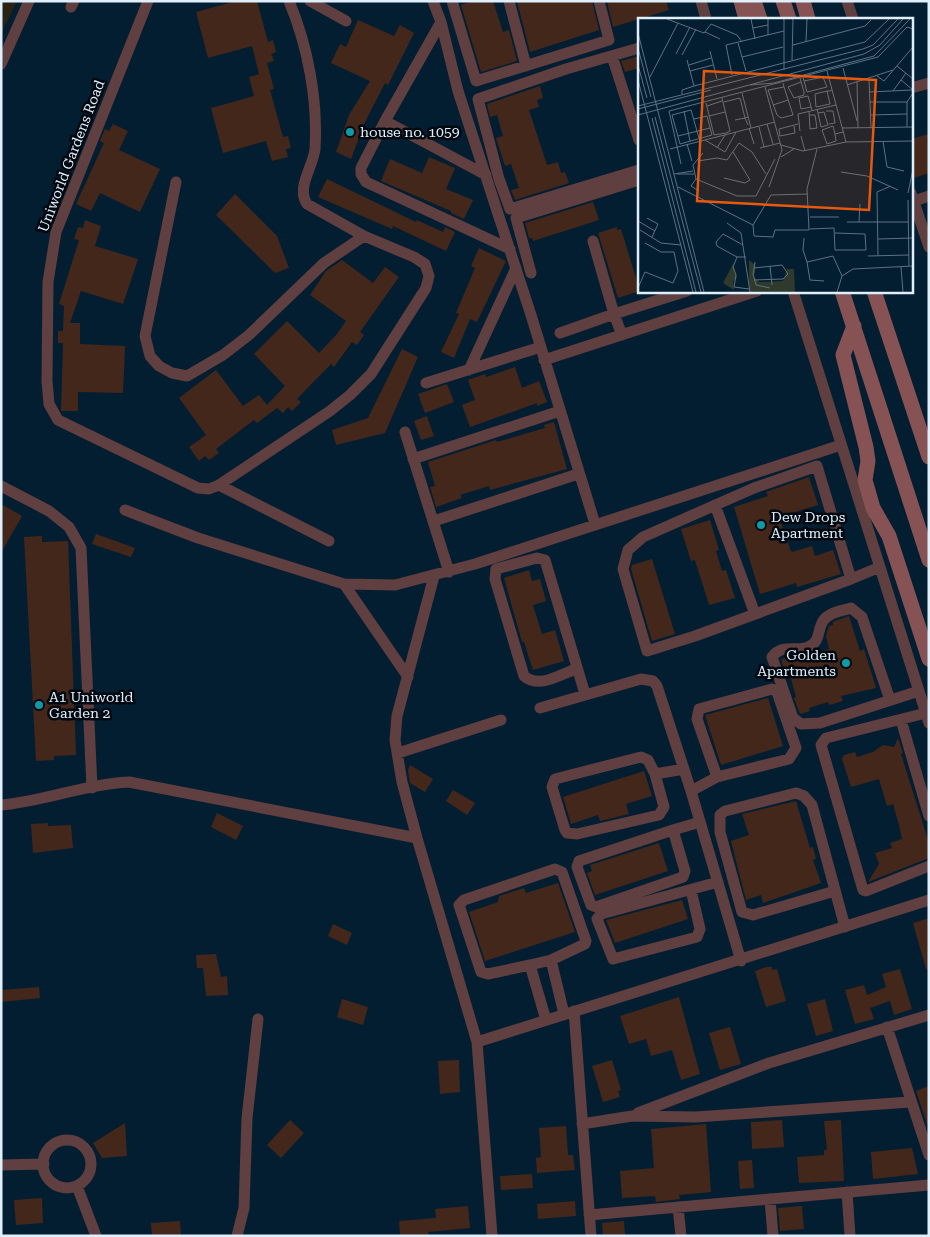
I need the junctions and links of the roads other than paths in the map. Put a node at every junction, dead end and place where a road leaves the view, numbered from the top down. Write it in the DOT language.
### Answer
graph roads {
  1 [pos="29,1"];
  2 [pos="148,1"];
  3 [pos="289,1"];
  4 [pos="310,1"];
  5 [pos="433,1"];
  6 [pos="452,1"];
  7 [pos="509,1"];
  8 [pos="599,1"];
  9 [pos="701,1"];
  10 [pos="741,1"];
  11 [pos="754,1"];
  12 [pos="783,1"];
  13 [pos="803,1"];
  14 [pos="847,1"];
  15 [pos="706,18"];
  16 [pos="746,18"];
  17 [pos="760,18"];
  18 [pos="789,18"];
  19 [pos="808,18"];
  20 [pos="853,18"];
  21 [pos="346,20"];
  22 [pos="441,22"];
  23 [pos="638,48"];
  24 [pos="612,56"];
  25 [pos="1,64"];
  26 [pos="526,66"];
  27 [pos="929,83"];
  28 [pos="912,88"];
  29 [pos="385,121"];
  30 [pos="638,137"];
  31 [pos="638,170"];
  32 [pos="486,175"];
  33 [pos="638,180"];
  34 [pos="176,182"];
  35 [pos="929,196"];
  36 [pos="913,197"];
  37 [pos="364,236"];
  38 [pos="593,241"];
  39 [pos="929,247"];
  40 [pos="510,249"];
  41 [pos="516,268"];
  42 [pos="531,273"];
  43 [pos="684,292"];
  44 [pos="754,292"];
  45 [pos="793,292"];
  46 [pos="874,292"];
  47 [pos="844,295"];
  48 [pos="614,314"];
  49 [pos="854,326"];
  50 [pos="560,333"];
  51 [pos="622,335"];
  52 [pos="540,347"];
  53 [pos="544,360"];
  54 [pos="469,370"];
  55 [pos="426,383"];
  56 [pos="560,411"];
  57 [pos="405,432"];
  58 [pos="841,445"];
  59 [pos="929,457"];
  60 [pos="413,459"];
  61 [pos="578,474"];
  62 [pos="860,481"];
  63 [pos="219,485"];
  64 [pos="1,486"];
  65 [pos="715,505"];
  66 [pos="125,510"];
  67 [pos="434,522"];
  68 [pos="595,524"];
  69 [pos="329,541"];
  70 [pos="929,560"];
  71 [pos="880,567"];
  72 [pos="449,572"];
  73 [pos="434,576"];
  74 [pos="851,579"];
  75 [pos="344,584"];
  76 [pos="755,614"];
  77 [pos="929,659"];
  78 [pos="576,669"];
  79 [pos="408,677"];
  80 [pos="919,691"];
  81 [pos="585,694"];
  82 [pos="890,700"];
  83 [pos="540,708"];
  84 [pos="927,718"];
  85 [pos="500,720"];
  86 [pos="901,720"];
  87 [pos="398,753"];
  88 [pos="684,769"];
  89 [pos="655,774"];
  90 [pos="717,777"];
  91 [pos="92,788"];
  92 [pos="691,791"];
  93 [pos="1,805"];
  94 [pos="929,816"];
  95 [pos="700,822"];
  96 [pos="673,830"];
  97 [pos="417,838"];
  98 [pos="929,866"];
  99 [pos="718,882"];
  100 [pos="691,890"];
  101 [pos="835,891"];
  102 [pos="929,900"];
  103 [pos="845,927"];
  104 [pos="551,960"];
  105 [pos="741,961"];
  106 [pos="530,965"];
  107 [pos="569,1013"];
  108 [pos="929,1015"];
  109 [pos="258,1019"];
  110 [pos="546,1020"];
  111 [pos="887,1027"];
  112 [pos="477,1042"];
  113 [pos="910,1102"];
  114 [pos="632,1116"];
  115 [pos="582,1124"];
  116 [pos="929,1154"];
  117 [pos="44,1164"];
  118 [pos="1,1165"];
  119 [pos="929,1185"];
  120 [pos="77,1186"];
  121 [pos="847,1192"];
  122 [pos="770,1199"];
  123 [pos="678,1207"];
  124 [pos="589,1215"];
  125 [pos="96,1236"];
  126 [pos="237,1236"];
  127 [pos="492,1236"];
  128 [pos="591,1236"];
  129 [pos="681,1236"];
  130 [pos="772,1236"];
  131 [pos="850,1236"];
  1 -- 25 [label="street"];
  2 -- 63 [label="street, Uniworld Gardens Road"];
  3 -- 37 [label="street"];
  4 -- 21 [label="street"];
  5 -- 22 [label="street"];
  6 -- 26 [label="street"];
  7 -- 26 [label="street"];
  8 -- 26 [label="street"];
  9 -- 15 [label="street"];
  10 -- 16 [label="main road"];
  11 -- 17 [label="main road"];
  12 -- 18 [label="main road"];
  13 -- 19 [label="main road"];
  14 -- 20 [label="street"];
  22 -- 29 [label="street"];
  22 -- 32 [label="street"];
  23 -- 24 [label="street"];
  24 -- 30 [label="street"];
  24 -- 31 [label="street"];
  27 -- 28 [label="street"];
  29 -- 32 [label="street"];
  29 -- 40 [label="street"];
  32 -- 40 [label="street"];
  33 -- 42 [label="street"];
  34 -- 37 [label="street"];
  35 -- 36 [label="street"];
  36 -- 39 [label="street"];
  37 -- 63 [label="street"];
  38 -- 48 [label="street"];
  40 -- 41 [label="street"];
  41 -- 52 [label="street"];
  41 -- 54 [label="street"];
  43 -- 48 [label="street"];
  44 -- 51 [label="street"];
  45 -- 58 [label="street"];
  46 -- 59 [label="main road"];
  47 -- 49 [label="main road"];
  48 -- 50 [label="street"];
  48 -- 51 [label="street"];
  49 -- 62 [label="main road"];
  49 -- 70 [label="main road"];
  51 -- 53 [label="street"];
  52 -- 53 [label="street"];
  52 -- 54 [label="street"];
  53 -- 56 [label="street"];
  54 -- 55 [label="street"];
  56 -- 60 [label="street"];
  56 -- 61 [label="street"];
  57 -- 60 [label="street"];
  58 -- 62 [label="street"];
  58 -- 68 [label="street"];
  60 -- 67 [label="street"];
  61 -- 67 [label="street"];
  61 -- 68 [label="street"];
  62 -- 71 [label="street"];
  62 -- 77 [label="main road"];
  63 -- 69 [label="street"];
  64 -- 91 [label="street"];
  65 -- 74 [label="street"];
  65 -- 76 [label="street"];
  65 -- 76 [label="street"];
  66 -- 75 [label="street"];
  67 -- 72 [label="street"];
  68 -- 72 [label="street"];
  71 -- 74 [label="street"];
  71 -- 80 [label="street"];
  72 -- 73 [label="street"];
  73 -- 75 [label="street"];
  73 -- 79 [label="street"];
  74 -- 76 [label="street"];
  75 -- 79 [label="street"];
  78 -- 78 [label="street"];
  78 -- 81 [label="street"];
  79 -- 87 [label="street"];
  80 -- 82 [label="street"];
  80 -- 84 [label="street"];
  81 -- 83 [label="street"];
  81 -- 88 [label="street"];
  82 -- 82 [label="street"];
  84 -- 86 [label="street"];
  85 -- 87 [label="street"];
  86 -- 94 [label="street"];
  86 -- 98 [label="street"];
  87 -- 97 [label="street"];
  88 -- 89 [label="street"];
  88 -- 92 [label="street"];
  89 -- 89 [label="street"];
  90 -- 90 [label="street"];
  90 -- 92 [label="street"];
  91 -- 93 [label="street"];
  91 -- 97 [label="street"];
  92 -- 95 [label="street"];
  95 -- 96 [label="street"];
  95 -- 99 [label="street"];
  96 -- 96 [label="street"];
  97 -- 112 [label="street"];
  99 -- 100 [label="street"];
  99 -- 105 [label="street"];
  100 -- 100 [label="street"];
  101 -- 101 [label="street"];
  101 -- 103 [label="street"];
  102 -- 103 [label="street"];
  103 -- 105 [label="street"];
  104 -- 106 [label="street"];
  104 -- 106 [label="street"];
  104 -- 107 [label="street"];
  105 -- 107 [label="street"];
  106 -- 110 [label="street"];
  107 -- 110 [label="street"];
  107 -- 115 [label="street"];
  108 -- 111 [label="street"];
  109 -- 126 [label="street"];
  110 -- 112 [label="street"];
  111 -- 113 [label="street"];
  111 -- 114 [label="street"];
  112 -- 127 [label="street"];
  113 -- 114 [label="street"];
  113 -- 116 [label="street"];
  114 -- 115 [label="street"];
  115 -- 124 [label="street"];
  117 -- 118 [label="street"];
  117 -- 120 [label="street"];
  117 -- 120 [label="street"];
  119 -- 121 [label="street"];
  120 -- 125 [label="street"];
  121 -- 122 [label="street"];
  121 -- 131 [label="street"];
  122 -- 123 [label="street"];
  122 -- 130 [label="street"];
  123 -- 124 [label="street"];
  123 -- 129 [label="street"];
  124 -- 128 [label="street"];
}
